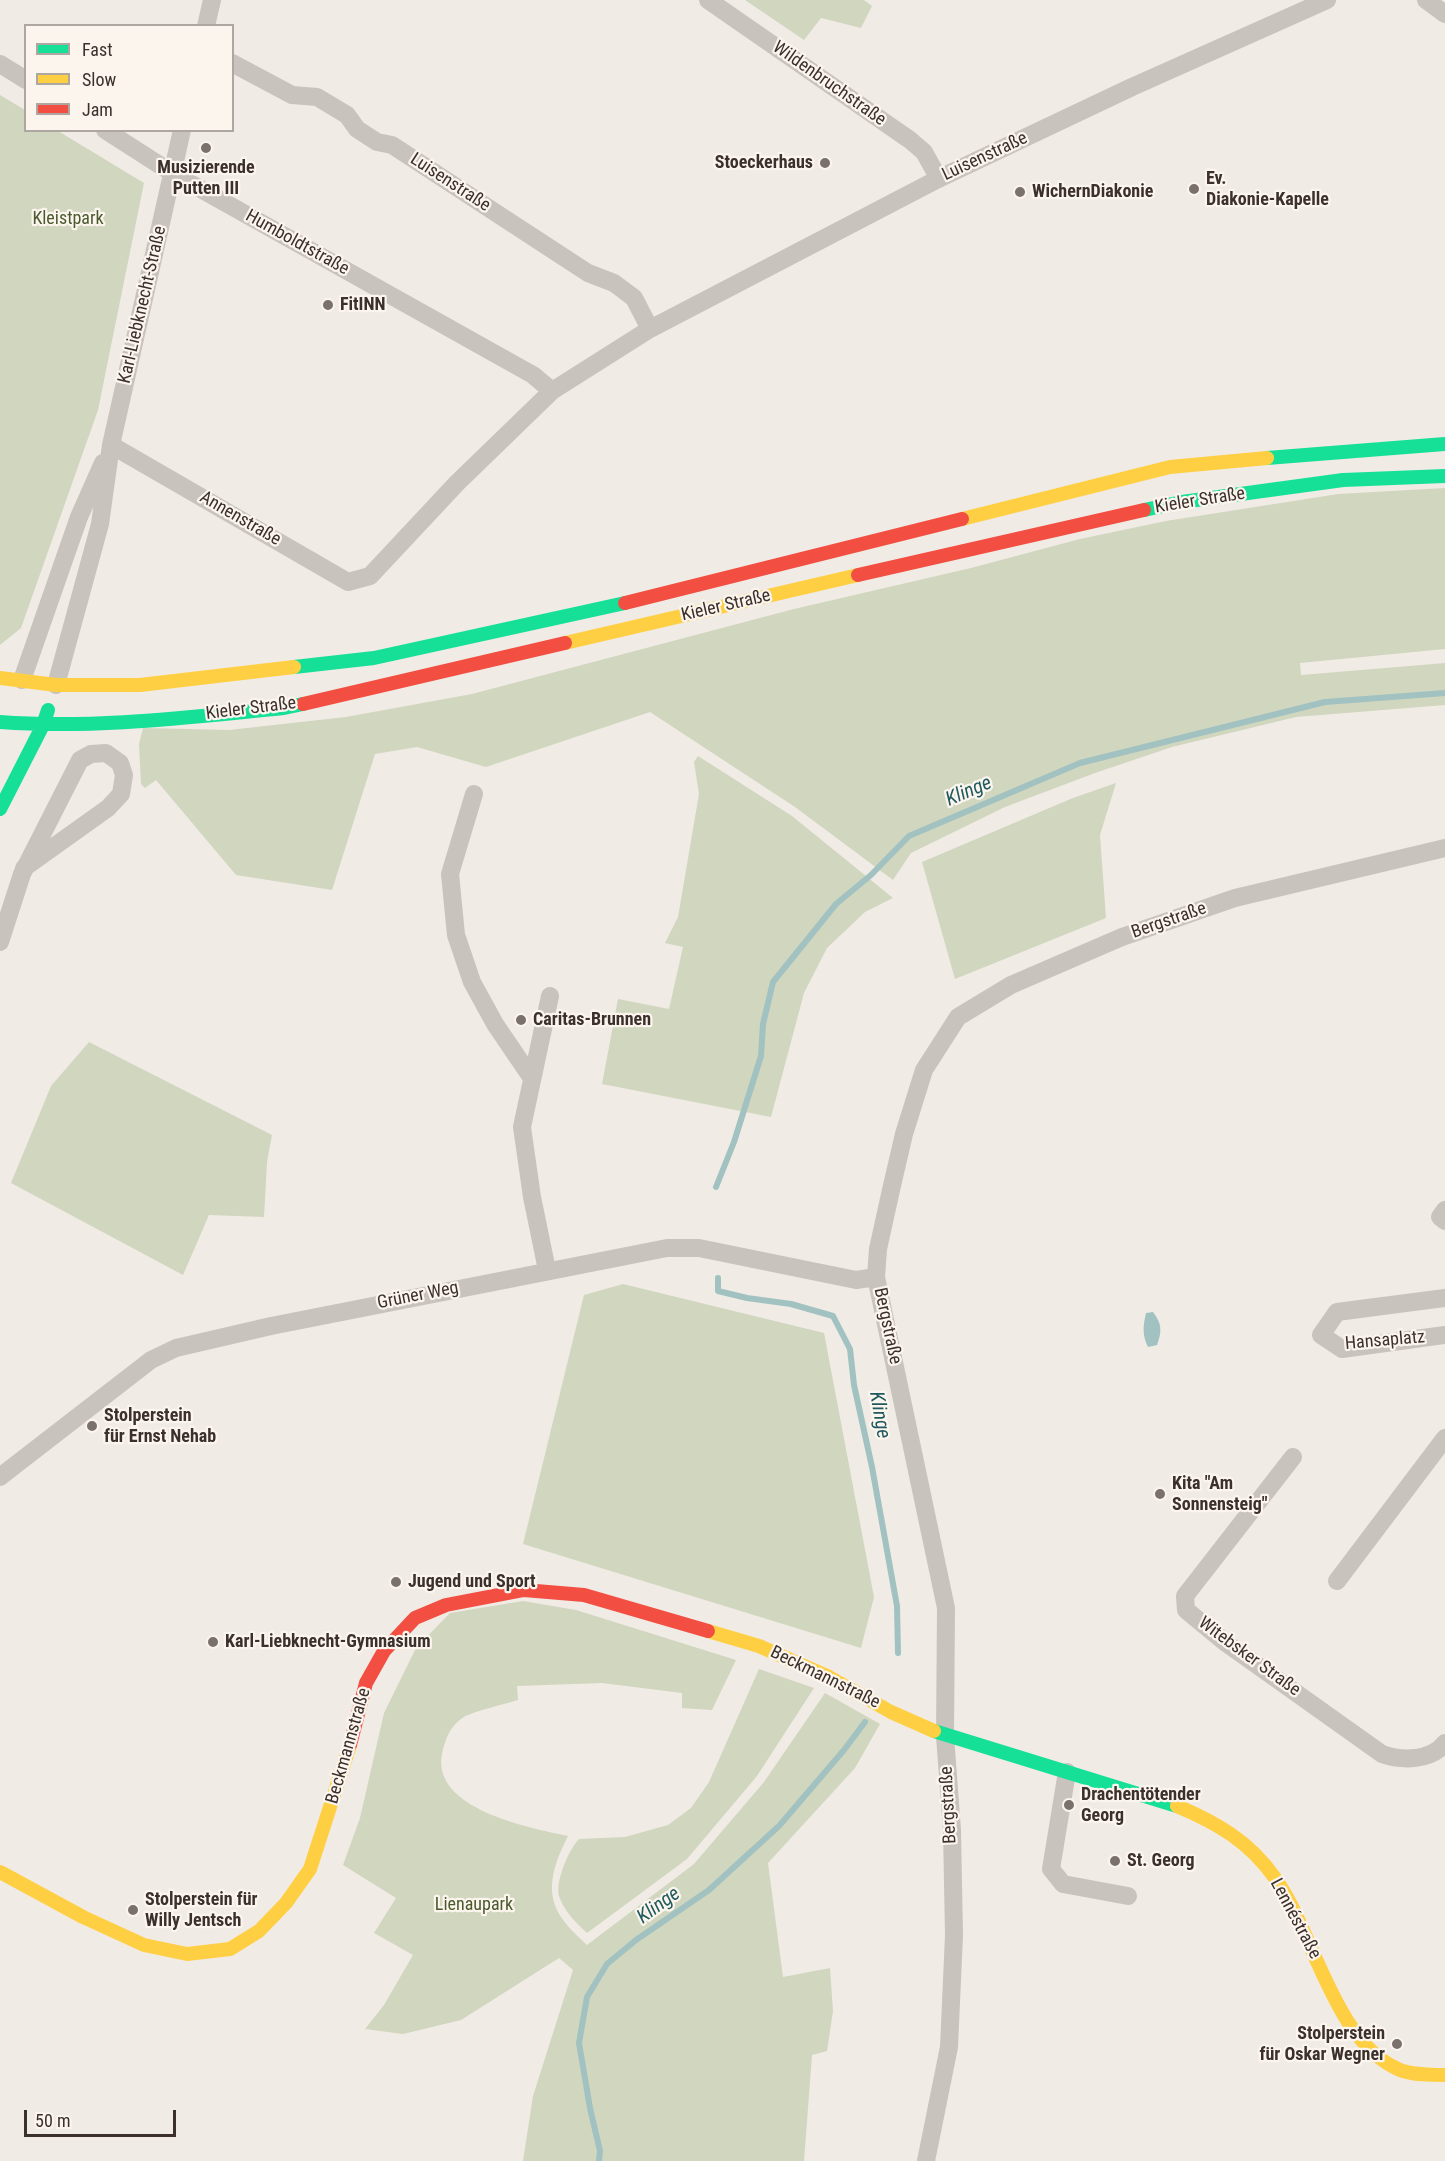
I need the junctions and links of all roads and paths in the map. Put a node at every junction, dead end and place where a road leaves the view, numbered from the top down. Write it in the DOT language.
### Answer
graph roads {
  1 [pos="212,0"];
  2 [pos="708,0"];
  3 [pos="1328,0"];
  4 [pos="1426,0"];
  5 [pos="1445,14"];
  6 [pos="206,24"];
  7 [pos="0,64"];
  8 [pos="234,64"];
  9 [pos="24,79"];
  10 [pos="108,132"];
  11 [pos="182,132"];
  12 [pos="172,173"];
  13 [pos="939,179"];
  14 [pos="650,329"];
  15 [pos="552,391"];
  16 [pos="1445,444"];
  17 [pos="111,445"];
  18 [pos="1445,476"];
  19 [pos="370,576"];
  20 [pos="0,678"];
  21 [pos="20,685"];
  22 [pos="56,685"];
  23 [pos="4,722"];
  24 [pos="43,725"];
  25 [pos="474,794"];
  26 [pos="0,809"];
  27 [pos="1445,848"];
  28 [pos="24,868"];
  29 [pos="0,942"];
  30 [pos="550,996"];
  31 [pos="531,1077"];
  32 [pos="1445,1210"];
  33 [pos="1445,1221"];
  34 [pos="547,1270"];
  35 [pos="876,1277"];
  36 [pos="1445,1298"];
  37 [pos="1445,1335"];
  38 [pos="1445,1438"];
  39 [pos="1293,1457"];
  40 [pos="0,1477"];
  41 [pos="1337,1581"];
  42 [pos="945,1736"];
  43 [pos="1445,1743"];
  44 [pos="1067,1772"];
  45 [pos="0,1872"];
  46 [pos="1128,1896"];
  47 [pos="1445,2075"];
  48 [pos="926,2161"];
  1 -- 6 [label="street"];
  2 -- 13 [label="street, Wildenbruchstraße"];
  3 -- 13 [label="street, Luisenstraße"];
  4 -- 5 [label="street"];
  7 -- 9 [label="street"];
  8 -- 14 [label="street, Luisenstraße"];
  10 -- 12 [label="street, Humboldtstraße"];
  11 -- 12 [label="street, Karl-Liebknecht-Straße"];
  12 -- 15 [label="street, Humboldtstraße"];
  12 -- 17 [label="street, Karl-Liebknecht-Straße"];
  13 -- 14 [label="street, Luisenstraße"];
  14 -- 15 [label="street, Luisenstraße"];
  15 -- 19 [label="street, Luisenstraße"];
  16 -- 22 [label="main road, Kieler Straße"];
  17 -- 19 [label="street, Annenstraße"];
  17 -- 21 [label="street, Karl-Liebknecht-Straße"];
  17 -- 22 [label="street, Karl-Liebknecht-Straße"];
  18 -- 24 [label="main road, Kieler Straße"];
  20 -- 21 [label="main road, Kieler Straße"];
  21 -- 22 [label="main road, Kieler Straße"];
  22 -- 24 [label="main road"];
  23 -- 24 [label="main road, Kieler Straße"];
  24 -- 26 [label="main road"];
  25 -- 31 [label="street"];
  27 -- 35 [label="street, Bergstraße"];
  28 -- 28 [label="street"];
  28 -- 29 [label="street"];
  30 -- 31 [label="street"];
  31 -- 34 [label="street"];
  32 -- 33 [label="street"];
  34 -- 35 [label="street, Grüner Weg"];
  34 -- 40 [label="street, Grüner Weg"];
  35 -- 42 [label="street, Bergstraße"];
  36 -- 37 [label="street, Hansaplatz"];
  38 -- 41 [label="street"];
  39 -- 43 [label="street, Witebsker Straße"];
  42 -- 44 [label="main road, Lennéstraße"];
  42 -- 45 [label="main road, Beckmannstraße"];
  42 -- 48 [label="street, Bergstraße"];
  44 -- 46 [label="street"];
  44 -- 47 [label="main road, Lennéstraße"];
}
